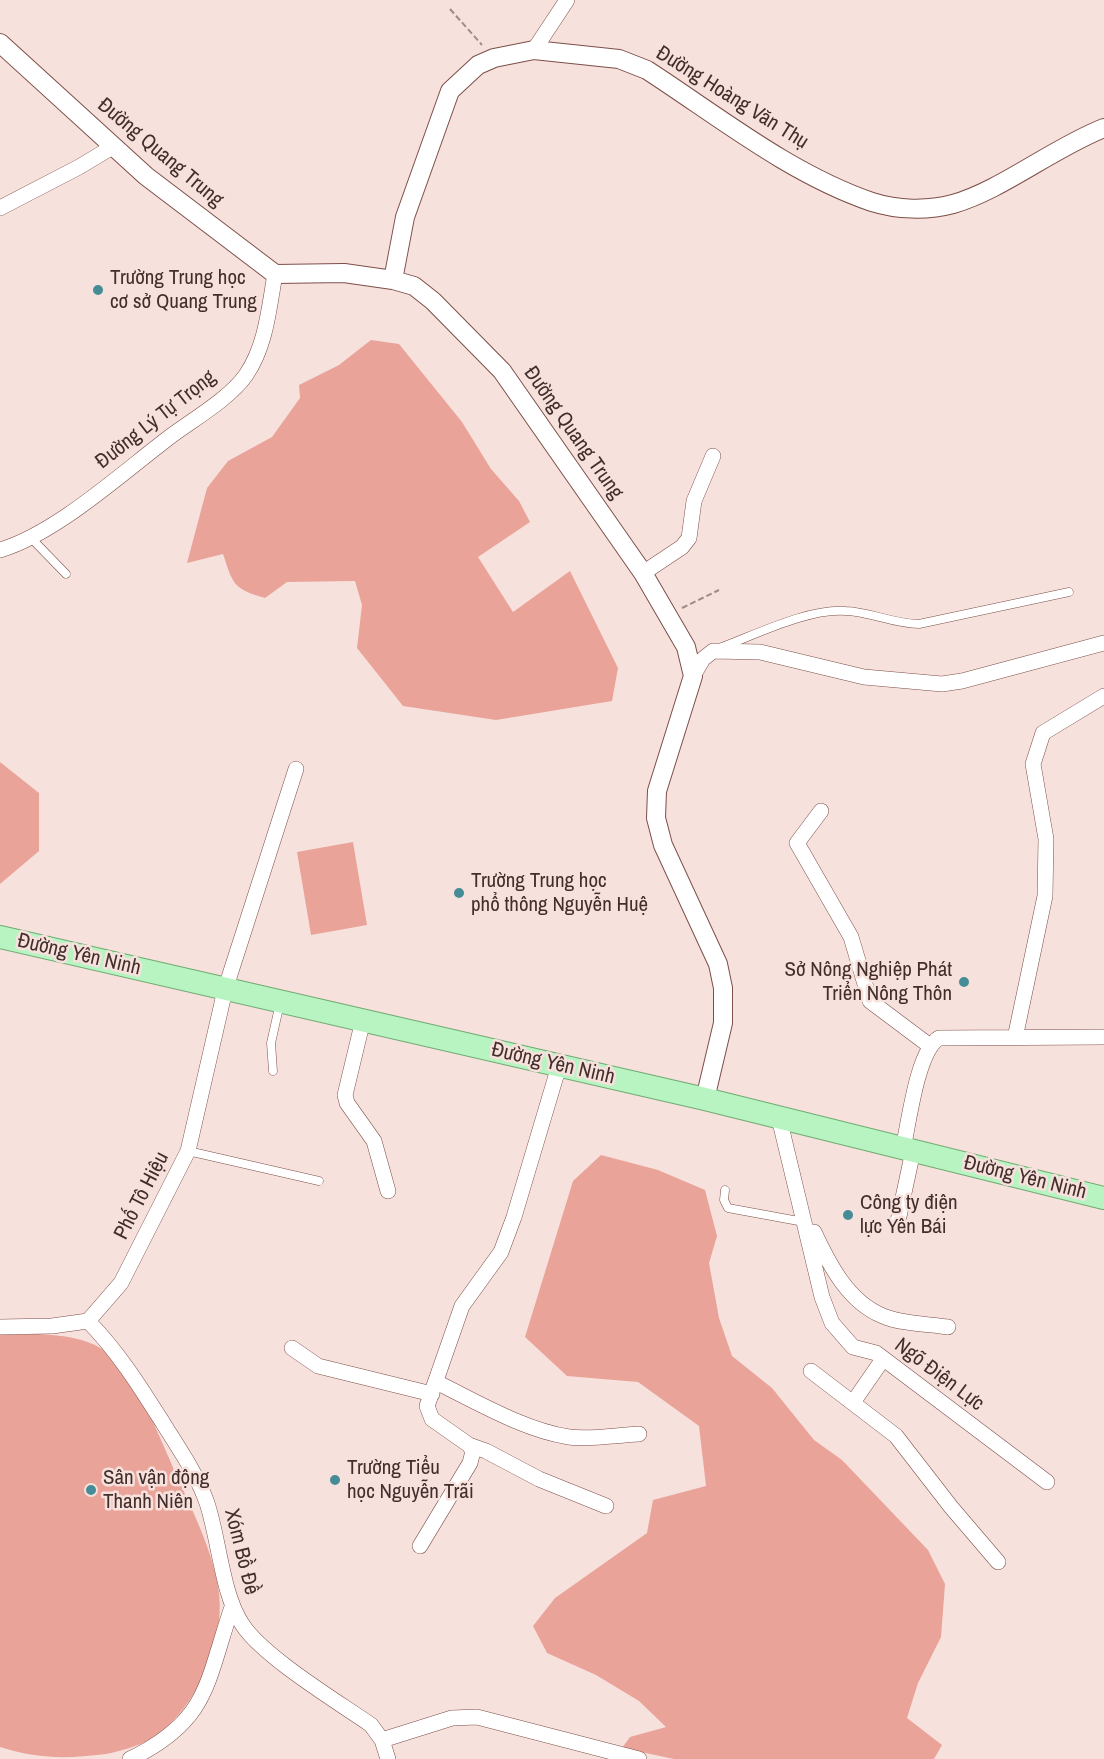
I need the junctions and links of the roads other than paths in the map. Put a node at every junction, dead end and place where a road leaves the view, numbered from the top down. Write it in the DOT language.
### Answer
graph roads {
  1 [pos="567,0"];
  2 [pos="0,43"];
  3 [pos="534,50"];
  4 [pos="1104,128"];
  5 [pos="114,146"];
  6 [pos="0,208"];
  7 [pos="275,274"];
  8 [pos="393,280"];
  9 [pos="713,456"];
  10 [pos="31,538"];
  11 [pos="0,550"];
  12 [pos="644,573"];
  13 [pos="66,574"];
  14 [pos="1069,592"];
  15 [pos="1104,643"];
  16 [pos="713,651"];
  17 [pos="693,676"];
  18 [pos="1104,696"];
  19 [pos="296,769"];
  20 [pos="820,811"];
  21 [pos="3,940"];
  22 [pos="225,990"];
  23 [pos="280,1002"];
  24 [pos="363,1020"];
  25 [pos="1104,1037"];
  26 [pos="1015,1038"];
  27 [pos="930,1046"];
  28 [pos="559,1066"];
  29 [pos="273,1071"];
  30 [pos="705,1099"];
  31 [pos="778,1118"];
  32 [pos="188,1150"];
  33 [pos="908,1150"];
  34 [pos="319,1181"];
  35 [pos="725,1190"];
  36 [pos="388,1191"];
  37 [pos="1104,1198"];
  38 [pos="799,1201"];
  39 [pos="898,1221"];
  40 [pos="804,1222"];
  41 [pos="88,1321"];
  42 [pos="0,1327"];
  43 [pos="948,1327"];
  44 [pos="292,1348"];
  45 [pos="883,1359"];
  46 [pos="811,1371"];
  47 [pos="434,1388"];
  48 [pos="854,1401"];
  49 [pos="639,1434"];
  50 [pos="469,1445"];
  51 [pos="1047,1482"];
  52 [pos="606,1506"];
  53 [pos="420,1546"];
  54 [pos="998,1562"];
  55 [pos="232,1607"];
  56 [pos="382,1740"];
  57 [pos="130,1759"];
  58 [pos="388,1759"];
  59 [pos="639,1759"];
  1 -- 3 [label="street"];
  2 -- 5 [label="street, Đường Quang Trung"];
  3 -- 4 [label="street, Đường Hoàng Văn Thụ"];
  3 -- 8 [label="street, Đường Hoàng Văn Thụ"];
  5 -- 6 [label="street"];
  5 -- 7 [label="street, Đường Quang Trung"];
  7 -- 8 [label="street, Đường Quang Trung"];
  7 -- 10 [label="street, Đường Lý Tự Trọng"];
  8 -- 12 [label="street, Đường Quang Trung"];
  9 -- 12 [label="street"];
  10 -- 11 [label="street, Đường Lý Tự Trọng"];
  10 -- 13 [label="lane"];
  12 -- 17 [label="street, Đường Quang Trung"];
  14 -- 16 [label="lane"];
  15 -- 16 [label="street"];
  16 -- 17 [label="street"];
  17 -- 30 [label="street"];
  18 -- 26 [label="street"];
  19 -- 22 [label="street, Phố Tô Hiệu"];
  20 -- 27 [label="street"];
  21 -- 22 [label="main road, Đường Yên Ninh"];
  22 -- 23 [label="main road, Đường Yên Ninh"];
  22 -- 32 [label="street, Phố Tô Hiệu"];
  23 -- 24 [label="main road, Đường Yên Ninh"];
  23 -- 29 [label="lane"];
  24 -- 28 [label="main road, Đường Yên Ninh"];
  24 -- 36 [label="street"];
  25 -- 26 [label="street"];
  26 -- 27 [label="street"];
  27 -- 33 [label="street"];
  28 -- 30 [label="main road, Đường Yên Ninh"];
  28 -- 47 [label="street"];
  30 -- 31 [label="main road, Đường Yên Ninh"];
  31 -- 33 [label="main road, Đường Yên Ninh"];
  31 -- 38 [label="street, Ngõ Điện Lực"];
  32 -- 34 [label="lane"];
  32 -- 41 [label="street, Phố Tô Hiệu"];
  33 -- 37 [label="main road, Đường Yên Ninh"];
  33 -- 39 [label="street"];
  35 -- 40 [label="lane"];
  38 -- 40 [label="street, Ngõ Điện Lực"];
  38 -- 43 [label="street"];
  40 -- 45 [label="street, Ngõ Điện Lực"];
  41 -- 42 [label="street"];
  41 -- 55 [label="street, Xóm Bồ Đề"];
  44 -- 47 [label="street"];
  45 -- 48 [label="street"];
  45 -- 51 [label="street, Ngõ Điện Lực"];
  46 -- 48 [label="street"];
  47 -- 49 [label="street"];
  47 -- 50 [label="street"];
  48 -- 54 [label="street"];
  50 -- 52 [label="street"];
  50 -- 53 [label="street"];
  55 -- 56 [label="street, Xóm Bồ Đề"];
  55 -- 57 [label="street"];
  56 -- 58 [label="street, Xóm Bồ Đề"];
  56 -- 59 [label="street"];
}
